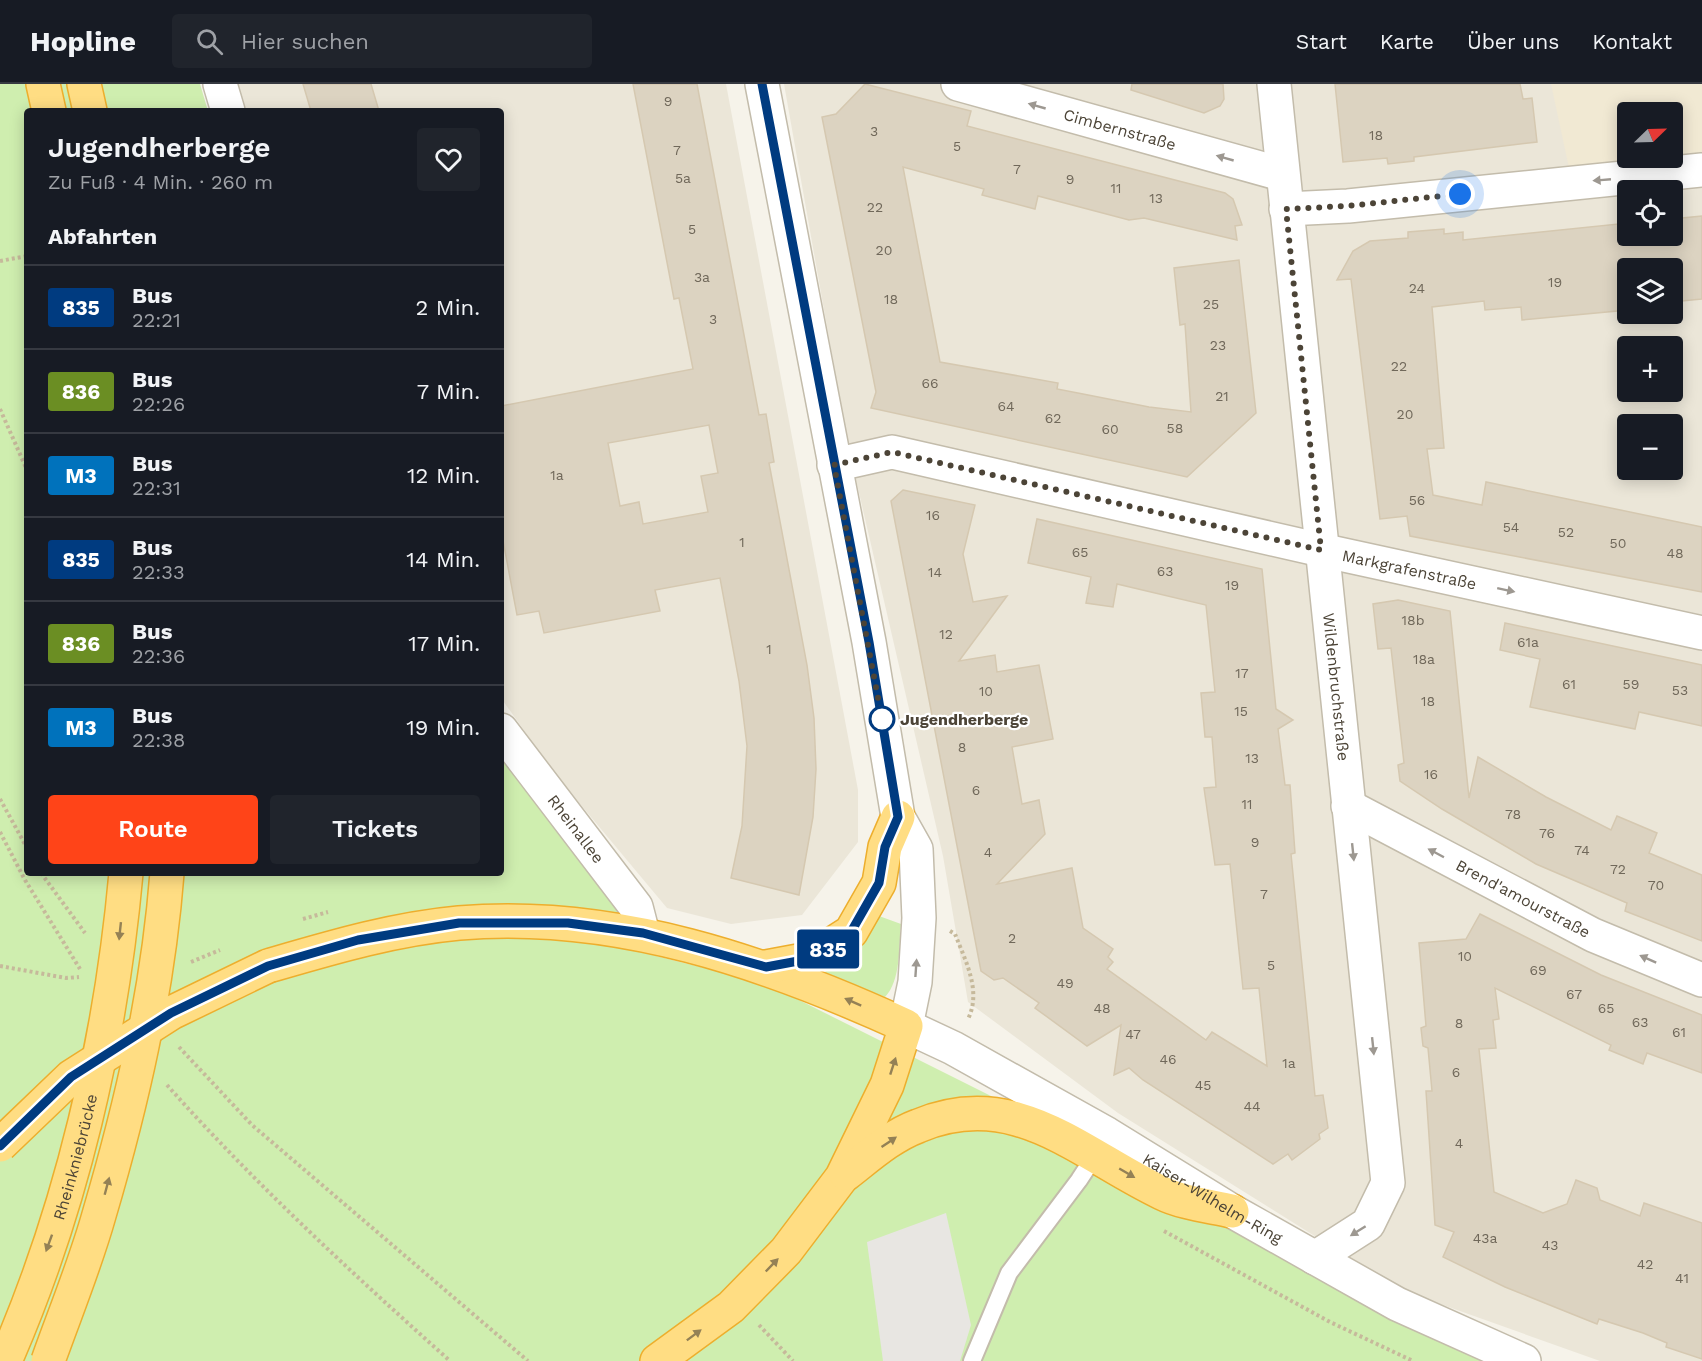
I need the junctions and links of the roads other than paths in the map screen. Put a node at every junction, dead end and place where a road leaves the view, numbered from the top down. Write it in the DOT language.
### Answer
graph roads {
  1 [pos="42,84"];
  2 [pos="84,84"];
  3 [pos="220,84"];
  4 [pos="762,84"];
  5 [pos="958,84"];
  6 [pos="1274,84"];
  7 [pos="48,108"];
  8 [pos="89,108"];
  9 [pos="227,108"];
  10 [pos="1702,170"];
  11 [pos="1281,174"];
  12 [pos="1286,209"];
  13 [pos="834,465"];
  14 [pos="1321,550"];
  15 [pos="1702,633"];
  16 [pos="504,734"];
  17 [pos="1348,806"];
  18 [pos="898,817"];
  19 [pos="126,876"];
  20 [pos="167,876"];
  21 [pos="643,933"];
  22 [pos="766,967"];
  23 [pos="1702,980"];
  24 [pos="906,1026"];
  25 [pos="1102,1145"];
  26 [pos="0,1146"];
  27 [pos="842,1176"];
  28 [pos="1232,1211"];
  29 [pos="1316,1258"];
  30 [pos="5,1361"];
  31 [pos="48,1361"];
  32 [pos="657,1361"];
  33 [pos="972,1361"];
  34 [pos="1524,1361"];
  1 -- 7 [label="highway"];
  2 -- 8 [label="highway"];
  3 -- 9 [label="street"];
  4 -- 13 [label="street"];
  11 -- 5 [label="street, Cimbernstraße, one-way"];
  6 -- 11 [label="street, Wildenbruchstraße"];
  10 -- 12 [label="street, one-way"];
  11 -- 12 [label="street, Wildenbruchstraße"];
  12 -- 14 [label="street, Wildenbruchstraße"];
  13 -- 14 [label="street, Markgrafenstraße"];
  13 -- 18 [label="street"];
  14 -- 15 [label="street, Markgrafenstraße, one-way"];
  14 -- 17 [label="street, Wildenbruchstraße"];
  16 -- 21 [label="street, Rheinallee"];
  23 -- 17 [label="street, Brend'amourstraße, one-way"];
  17 -- 29 [label="street, Wildenbruchstraße, one-way"];
  18 -- 22 [label="highway"];
  24 -- 18 [label="street, one-way"];
  19 -- 30 [label="highway, Rheinkniebrücke, one-way, bridge"];
  31 -- 20 [label="highway, one-way, bridge"];
  21 -- 22 [label="highway"];
  21 -- 26 [label="highway, bridge"];
  24 -- 22 [label="highway, one-way"];
  24 -- 25 [label="street"];
  27 -- 24 [label="highway, one-way"];
  27 -- 25 [label="highway, one-way"];
  25 -- 28 [label="highway"];
  25 -- 33 [label="lane"];
  32 -- 27 [label="highway, one-way"];
  28 -- 29 [label="street, Kaiser-Wilhelm-Ring"];
  29 -- 34 [label="street, Kaiser-Wilhelm-Ring"];
}
